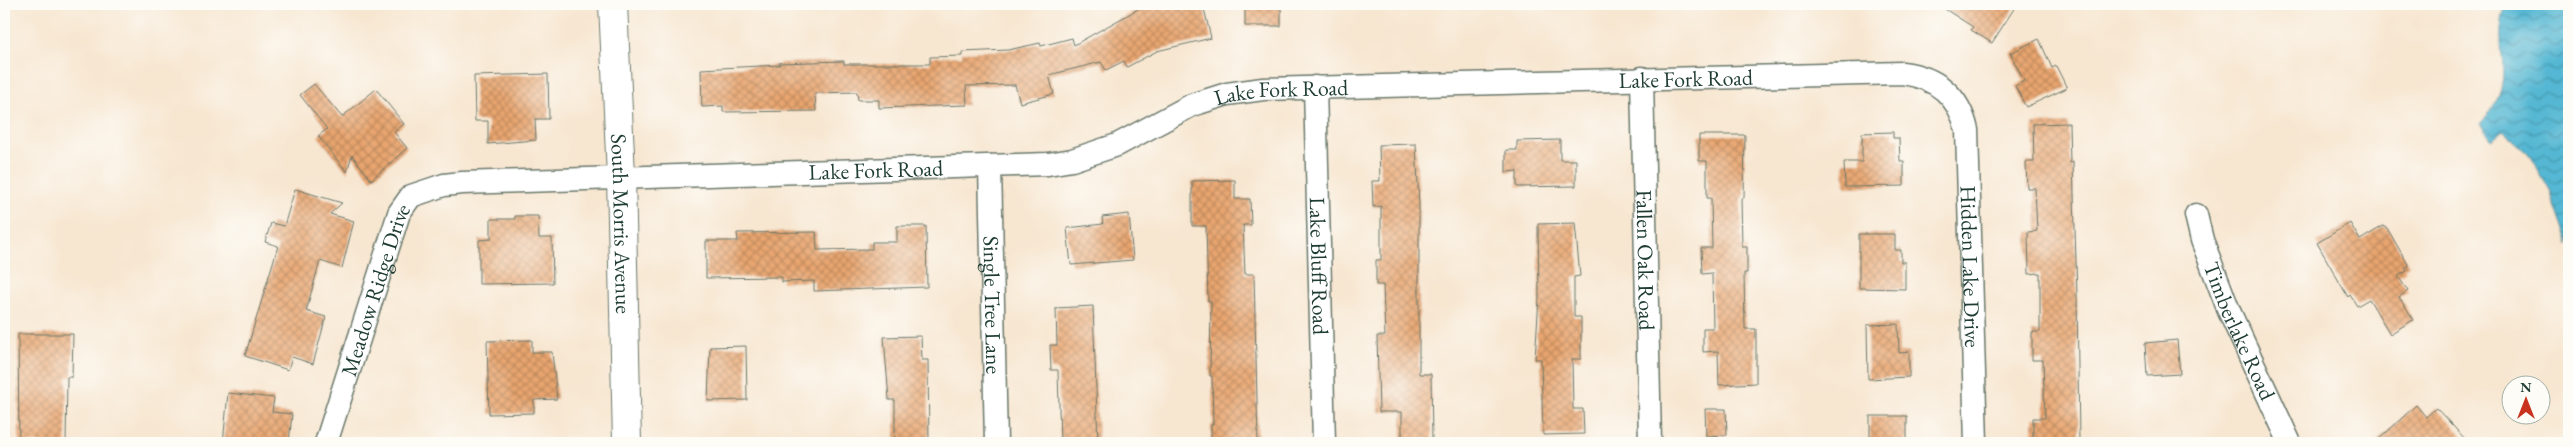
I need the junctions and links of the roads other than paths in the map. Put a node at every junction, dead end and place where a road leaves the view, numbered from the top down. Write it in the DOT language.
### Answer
graph roads {
  1 [pos="613,4"];
  2 [pos="1642,78"];
  3 [pos="1315,87"];
  4 [pos="1950,94"];
  5 [pos="990,166"];
  6 [pos="621,176"];
  7 [pos="2196,215"];
  8 [pos="326,443"];
  9 [pos="627,443"];
  10 [pos="996,443"];
  11 [pos="1324,443"];
  12 [pos="1650,443"];
  13 [pos="1976,443"];
  14 [pos="2290,443"];
  1 -- 6 [label="street, South Morris Avenue"];
  2 -- 3 [label="street, Lake Fork Road"];
  2 -- 4 [label="street, Lake Fork Road"];
  2 -- 12 [label="street, Fallen Oak Road"];
  3 -- 5 [label="street, Lake Fork Road"];
  3 -- 11 [label="street, Lake Bluff Road"];
  4 -- 13 [label="street, Hidden Lake Drive"];
  5 -- 6 [label="street, Lake Fork Road"];
  5 -- 10 [label="street, Single Tree Lane"];
  6 -- 8 [label="street, Meadow Ridge Drive"];
  6 -- 9 [label="street, South Morris Avenue"];
  7 -- 14 [label="street, Timberlake Road"];
}
